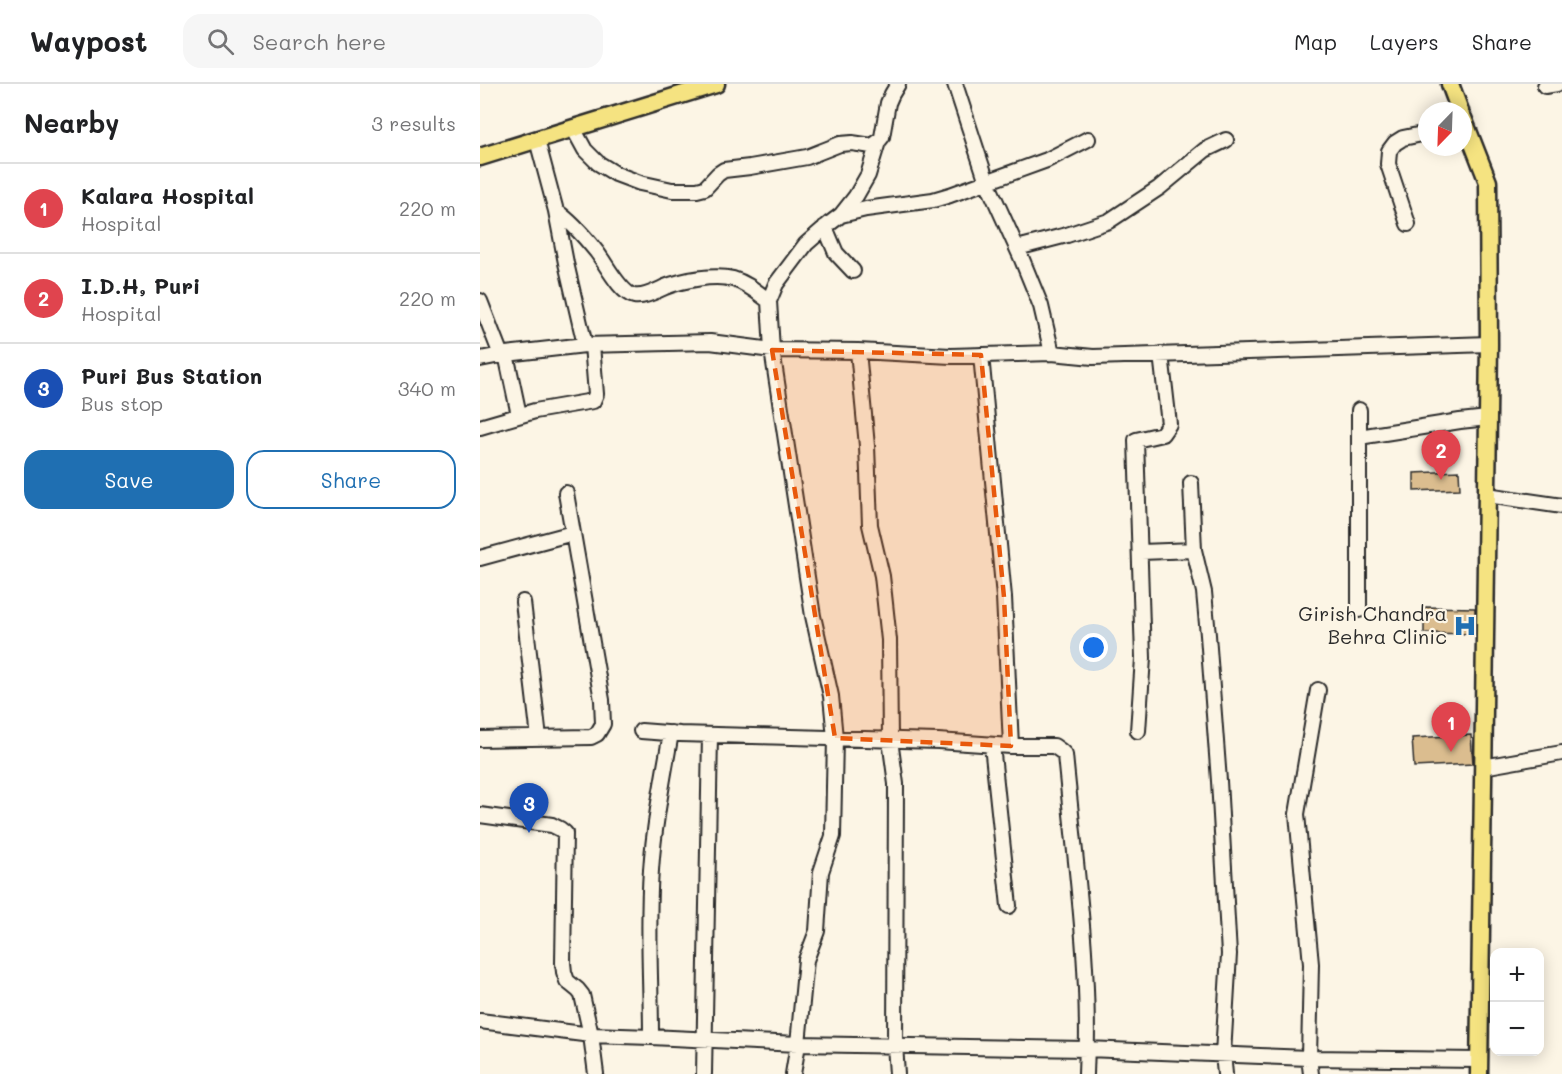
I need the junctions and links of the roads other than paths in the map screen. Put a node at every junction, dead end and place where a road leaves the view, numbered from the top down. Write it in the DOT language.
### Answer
graph roads {
  1 [pos="716,84"];
  2 [pos="898,84"];
  3 [pos="955,84"];
  4 [pos="1450,84"];
  5 [pos="1456,102"];
  6 [pos="573,128"];
  7 [pos="1418,135"];
  8 [pos="1088,139"];
  9 [pos="537,140"];
  10 [pos="1226,140"];
  11 [pos="878,142"];
  12 [pos="1472,142"];
  13 [pos="480,157"];
  14 [pos="987,182"];
  15 [pos="556,211"];
  16 [pos="841,215"];
  17 [pos="1408,224"];
  18 [pos="825,227"];
  19 [pos="1017,248"];
  20 [pos="854,271"];
  21 [pos="480,301"];
  22 [pos="769,301"];
  23 [pos="1489,344"];
  24 [pos="588,345"];
  25 [pos="772,350"];
  26 [pos="858,351"];
  27 [pos="1052,353"];
  28 [pos="503,354"];
  29 [pos="1161,354"];
  30 [pos="981,355"];
  31 [pos="480,359"];
  32 [pos="1359,410"];
  33 [pos="519,415"];
  34 [pos="1488,418"];
  35 [pos="480,427"];
  36 [pos="1359,437"];
  37 [pos="1191,483"];
  38 [pos="566,493"];
  39 [pos="1487,495"];
  40 [pos="1562,506"];
  41 [pos="573,533"];
  42 [pos="1194,550"];
  43 [pos="1141,552"];
  44 [pos="480,558"];
  45 [pos="523,602"];
  46 [pos="1359,610"];
  47 [pos="1318,690"];
  48 [pos="1138,730"];
  49 [pos="640,731"];
  50 [pos="671,733"];
  51 [pos="710,735"];
  52 [pos="539,738"];
  53 [pos="835,738"];
  54 [pos="480,740"];
  55 [pos="890,740"];
  56 [pos="992,745"];
  57 [pos="1011,746"];
  58 [pos="1562,753"];
  59 [pos="1483,767"];
  60 [pos="480,815"];
  61 [pos="1009,906"];
  62 [pos="480,1021"];
  63 [pos="591,1035"];
  64 [pos="651,1037"];
  65 [pos="706,1040"];
  66 [pos="798,1044"];
  67 [pos="895,1045"];
  68 [pos="1087,1048"];
  69 [pos="1223,1054"];
  70 [pos="1310,1058"];
  71 [pos="1479,1067"];
  72 [pos="596,1074"];
  73 [pos="704,1074"];
  74 [pos="793,1074"];
  75 [pos="897,1074"];
  76 [pos="1086,1074"];
  77 [pos="1225,1074"];
  78 [pos="1311,1074"];
  1 -- 6 [label="main road"];
  2 -- 11 [label="street"];
  3 -- 14 [label="street"];
  4 -- 5 [label="main road"];
  6 -- 9 [label="main road"];
  6 -- 11 [label="street"];
  7 -- 17 [label="street"];
  8 -- 14 [label="street"];
  9 -- 13 [label="main road"];
  9 -- 15 [label="street"];
  10 -- 19 [label="street"];
  11 -- 16 [label="street"];
  12 -- 23 [label="main road"];
  14 -- 16 [label="street"];
  14 -- 19 [label="street"];
  15 -- 22 [label="street"];
  15 -- 24 [label="street"];
  16 -- 18 [label="street"];
  18 -- 20 [label="street"];
  18 -- 22 [label="street"];
  19 -- 27 [label="street"];
  21 -- 28 [label="street"];
  22 -- 25 [label="street"];
  23 -- 29 [label="street"];
  23 -- 34 [label="main road"];
  24 -- 25 [label="street"];
  24 -- 28 [label="street"];
  24 -- 33 [label="street"];
  25 -- 26 [label="street"];
  25 -- 53 [label="street"];
  26 -- 30 [label="street"];
  26 -- 55 [label="street"];
  27 -- 29 [label="street"];
  27 -- 30 [label="street"];
  28 -- 31 [label="street"];
  28 -- 33 [label="street"];
  29 -- 43 [label="street"];
  30 -- 57 [label="street"];
  32 -- 36 [label="street"];
  33 -- 35 [label="street"];
  34 -- 36 [label="street"];
  34 -- 39 [label="main road"];
  36 -- 46 [label="street"];
  37 -- 42 [label="street"];
  38 -- 41 [label="street"];
  39 -- 40 [label="street"];
  39 -- 59 [label="main road"];
  41 -- 44 [label="street"];
  41 -- 52 [label="street"];
  42 -- 43 [label="street"];
  42 -- 69 [label="street"];
  43 -- 48 [label="street"];
  45 -- 52 [label="street"];
  47 -- 70 [label="street"];
  49 -- 50 [label="street"];
  50 -- 51 [label="street"];
  50 -- 64 [label="street"];
  51 -- 53 [label="street"];
  51 -- 65 [label="street"];
  52 -- 54 [label="street"];
  53 -- 55 [label="street"];
  53 -- 66 [label="street"];
  55 -- 56 [label="street"];
  55 -- 67 [label="street"];
  56 -- 57 [label="street"];
  56 -- 61 [label="street"];
  57 -- 68 [label="street"];
  58 -- 59 [label="street"];
  59 -- 71 [label="main road"];
  60 -- 63 [label="street"];
  62 -- 63 [label="street"];
  63 -- 64 [label="street"];
  63 -- 72 [label="street"];
  64 -- 65 [label="street"];
  65 -- 66 [label="street"];
  65 -- 73 [label="street"];
  66 -- 67 [label="street"];
  66 -- 74 [label="street"];
  67 -- 68 [label="street"];
  67 -- 75 [label="street"];
  68 -- 69 [label="street"];
  68 -- 76 [label="street"];
  69 -- 70 [label="street"];
  69 -- 77 [label="street"];
  70 -- 71 [label="street"];
  70 -- 78 [label="street"];
}
